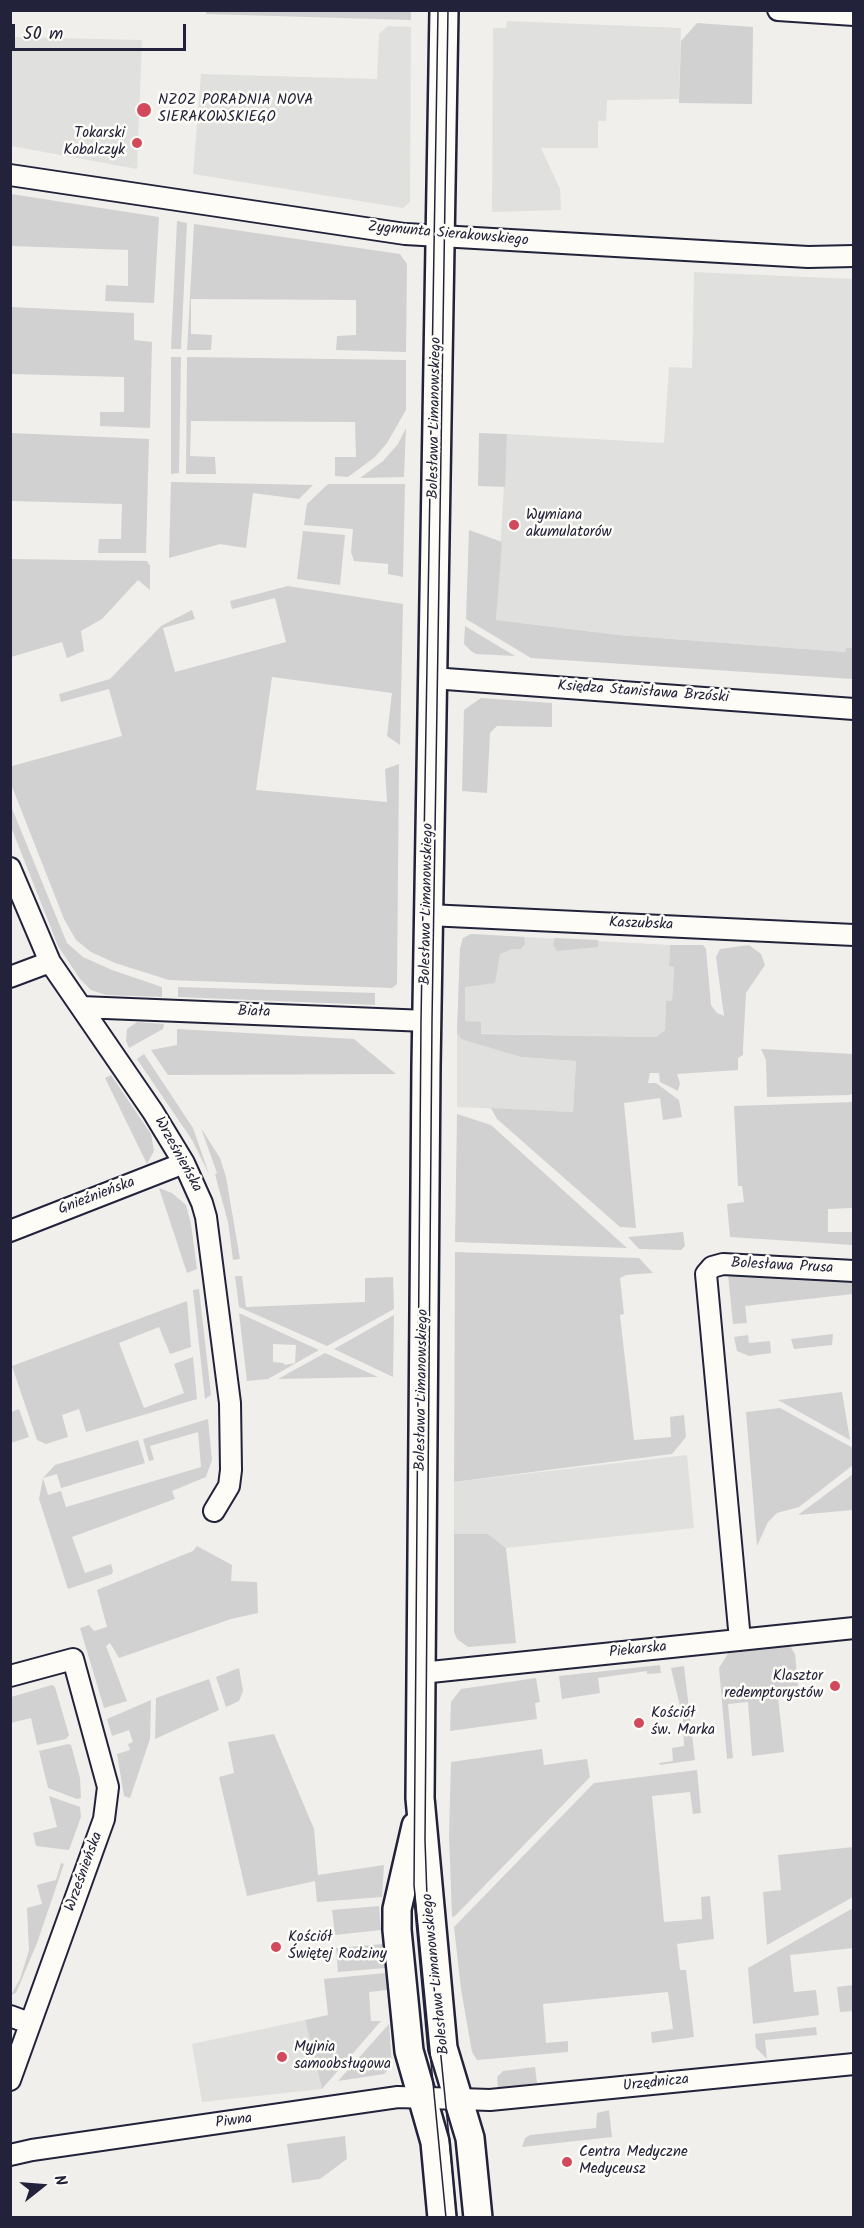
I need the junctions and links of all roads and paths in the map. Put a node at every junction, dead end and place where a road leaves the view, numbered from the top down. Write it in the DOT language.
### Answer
graph roads {
  1 [pos="444,10"];
  2 [pos="778,10"];
  3 [pos="854,15"];
  4 [pos="10,175"];
  5 [pos="440,237"];
  6 [pos="854,256"];
  7 [pos="432,678"];
  8 [pos="854,709"];
  9 [pos="10,868"];
  10 [pos="428,915"];
  11 [pos="854,935"];
  12 [pos="50,962"];
  13 [pos="10,977"];
  14 [pos="81,1007"];
  15 [pos="427,1021"];
  16 [pos="184,1163"];
  17 [pos="10,1231"];
  18 [pos="854,1271"];
  19 [pos="214,1511"];
  20 [pos="854,1628"];
  21 [pos="740,1640"];
  22 [pos="421,1672"];
  23 [pos="10,1676"];
  24 [pos="420,1798"];
  25 [pos="20,2020"];
  26 [pos="854,2064"];
  27 [pos="10,2080"];
  28 [pos="422,2097"];
  29 [pos="459,2100"];
  30 [pos="10,2155"];
  31 [pos="442,2217"];
  32 [pos="478,2217"];
  1 -- 5 [label="street, Bolesława Limanowskiego"];
  2 -- 3 [label="street"];
  4 -- 5 [label="street, Zygmunta Sierakowskiego"];
  5 -- 6 [label="street, Zygmunta Sierakowskiego"];
  5 -- 7 [label="street, Bolesława Limanowskiego"];
  7 -- 8 [label="street, Księdza Stanisława Brzóski"];
  7 -- 10 [label="street, Bolesława Limanowskiego"];
  9 -- 12 [label="street, Wrześnieńska"];
  10 -- 11 [label="street, Kaszubska"];
  10 -- 15 [label="street, Bolesława Limanowskiego"];
  12 -- 13 [label="street"];
  12 -- 14 [label="street, Wrześnieńska"];
  14 -- 15 [label="street, Biała"];
  14 -- 16 [label="street, Wrześnieńska"];
  15 -- 22 [label="street, Bolesława Limanowskiego"];
  16 -- 17 [label="street, Gnieźnieńska"];
  16 -- 19 [label="street, Wrześnieńska"];
  18 -- 21 [label="street, Bolesława Prusa"];
  20 -- 21 [label="street, Piekarska"];
  21 -- 22 [label="street, Piekarska"];
  22 -- 24 [label="street, Bolesława Limanowskiego"];
  23 -- 25 [label="street, Wrześnieńska"];
  24 -- 28 [label="street, Bolesława Limanowskiego"];
  24 -- 29 [label="street, Bolesława Limanowskiego"];
  25 -- 27 [label="street, Wrześnieńska"];
  26 -- 29 [label="street, Urzędnicza"];
  28 -- 29 [label="street, Piwna"];
  28 -- 30 [label="street, Piwna"];
  28 -- 31 [label="street, Bolesława Limanowskiego"];
  29 -- 32 [label="street, Bolesława Limanowskiego"];
}
